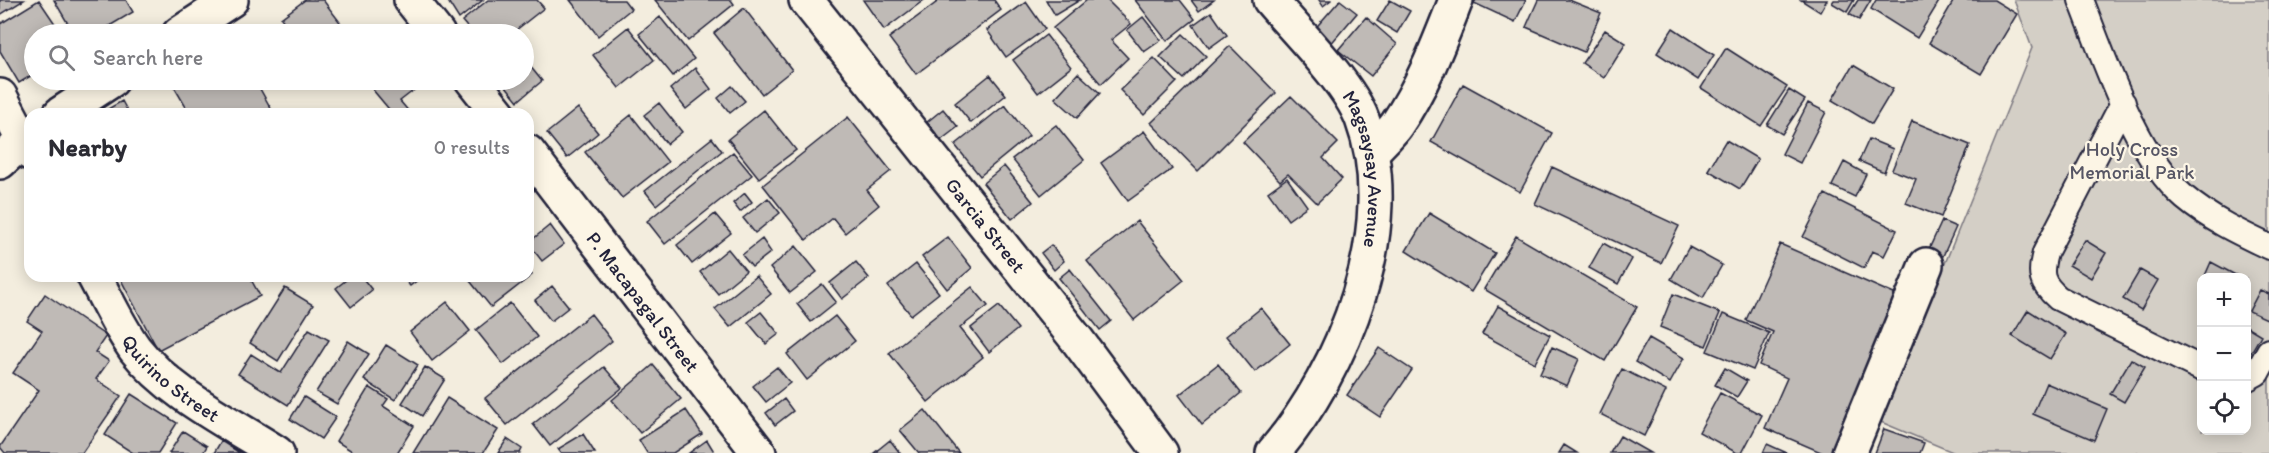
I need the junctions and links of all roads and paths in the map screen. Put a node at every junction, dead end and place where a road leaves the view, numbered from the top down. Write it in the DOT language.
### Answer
graph roads {
  1 [pos="231,0"];
  2 [pos="411,0"];
  3 [pos="806,0"];
  4 [pos="1270,0"];
  5 [pos="1456,0"];
  6 [pos="2081,0"];
  7 [pos="194,24"];
  8 [pos="430,24"];
  9 [pos="97,90"];
  10 [pos="480,90"];
  11 [pos="0,96"];
  12 [pos="2122,103"];
  13 [pos="69,108"];
  14 [pos="494,108"];
  15 [pos="24,135"];
  16 [pos="24,145"];
  17 [pos="1372,152"];
  18 [pos="534,160"];
  19 [pos="0,162"];
  20 [pos="2269,247"];
  21 [pos="1926,265"];
  22 [pos="97,282"];
  23 [pos="2269,351"];
  24 [pos="2197,367"];
  25 [pos="2251,377"];
  26 [pos="277,453"];
  27 [pos="759,453"];
  28 [pos="1161,453"];
  29 [pos="1274,453"];
  30 [pos="1849,453"];
  1 -- 7 [label="street"];
  2 -- 8 [label="street"];
  3 -- 28 [label="street, Garcia Street"];
  4 -- 17 [label="street, Magsaysay Avenue"];
  5 -- 17 [label="street"];
  6 -- 12 [label="lane"];
  9 -- 13 [label="street"];
  10 -- 14 [label="street"];
  11 -- 15 [label="street"];
  12 -- 20 [label="lane"];
  12 -- 24 [label="lane"];
  16 -- 19 [label="street"];
  17 -- 29 [label="street, Magsaysay Avenue"];
  18 -- 27 [label="street, P. Macapagal Street"];
  21 -- 30 [label="street"];
  22 -- 26 [label="street, Quirino Street"];
  23 -- 25 [label="lane"];
}
